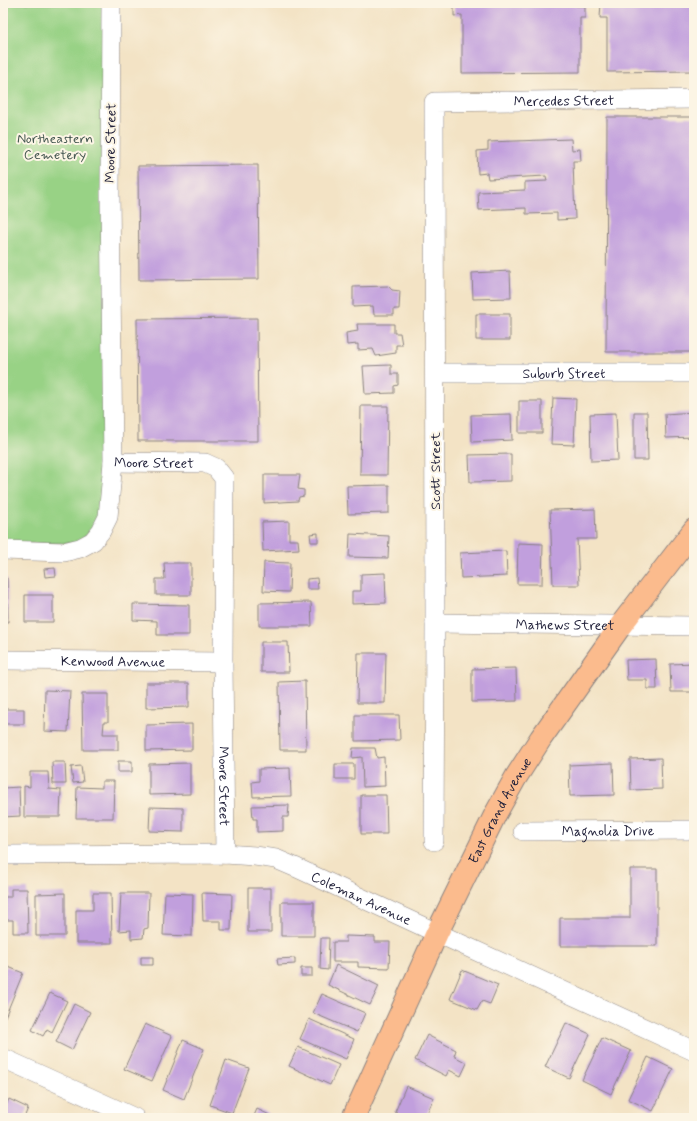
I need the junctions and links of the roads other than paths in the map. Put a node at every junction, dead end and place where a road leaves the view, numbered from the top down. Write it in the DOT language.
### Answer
graph roads {
  1 [pos="111,3"];
  2 [pos="694,100"];
  3 [pos="434,102"];
  4 [pos="434,373"];
  5 [pos="694,373"];
  6 [pos="113,462"];
  7 [pos="694,530"];
  8 [pos="3,550"];
  9 [pos="436,624"];
  10 [pos="621,625"];
  11 [pos="694,626"];
  12 [pos="3,660"];
  13 [pos="223,662"];
  14 [pos="694,830"];
  15 [pos="523,831"];
  16 [pos="434,841"];
  17 [pos="225,854"];
  18 [pos="3,855"];
  19 [pos="437,933"];
  20 [pos="694,1051"];
  21 [pos="3,1058"];
  22 [pos="135,1118"];
  23 [pos="353,1118"];
  1 -- 6 [label="street, Moore Street"];
  2 -- 3 [label="street, Mercedes Street"];
  3 -- 4 [label="street, Scott Street"];
  4 -- 5 [label="street, Suburb Street"];
  4 -- 9 [label="street, Scott Street"];
  6 -- 8 [label="street"];
  6 -- 13 [label="street, Moore Street"];
  7 -- 10 [label="main road, East Grand Avenue"];
  9 -- 10 [label="street, Mathews Street"];
  9 -- 16 [label="street, Scott Street"];
  10 -- 11 [label="street, Mathews Street"];
  10 -- 19 [label="main road, East Grand Avenue"];
  12 -- 13 [label="street, Kenwood Avenue"];
  13 -- 17 [label="street, Moore Street"];
  14 -- 15 [label="street, Magnolia Drive"];
  17 -- 18 [label="street, Coleman Avenue"];
  17 -- 19 [label="street, Coleman Avenue"];
  19 -- 20 [label="street, Coleman Avenue"];
  19 -- 23 [label="main road, East Grand Avenue"];
  21 -- 22 [label="street"];
}
